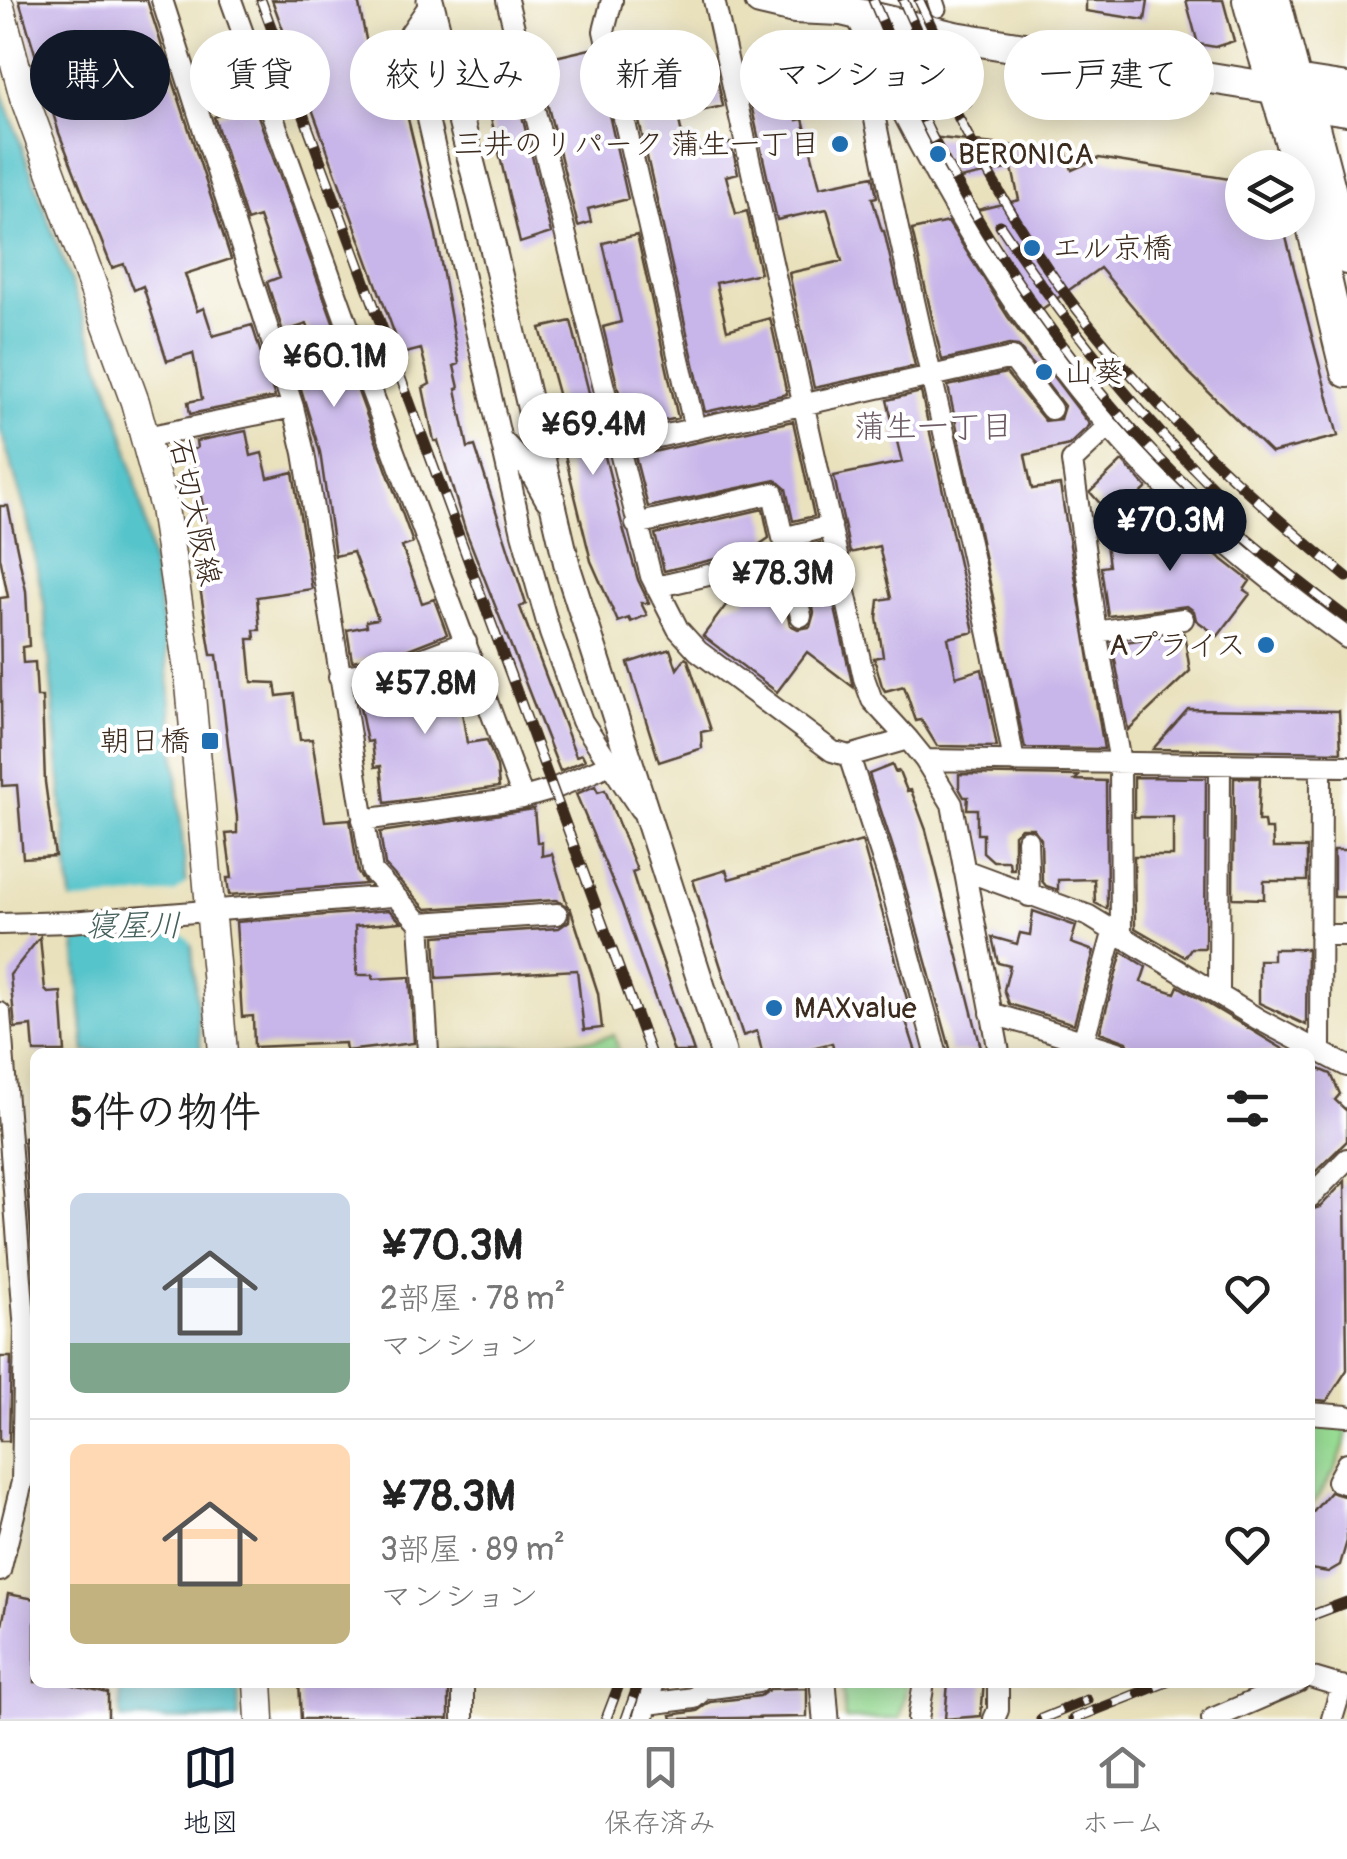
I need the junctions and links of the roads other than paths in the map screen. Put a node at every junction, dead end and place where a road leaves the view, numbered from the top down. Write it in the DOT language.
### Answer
graph roads {
  1 [pos="162,0"];
  2 [pos="231,0"];
  3 [pos="507,0"];
  4 [pos="612,0"];
  5 [pos="714,0"];
  6 [pos="760,0"];
  7 [pos="1249,0"];
  8 [pos="1274,0"];
  9 [pos="431,1"];
  10 [pos="0,8"];
  11 [pos="840,8"];
  12 [pos="1347,89"];
  13 [pos="1292,91"];
  14 [pos="1347,110"];
  15 [pos="1347,258"];
  16 [pos="1347,371"];
  17 [pos="930,374"];
  18 [pos="804,404"];
  19 [pos="293,407"];
  20 [pos="1051,409"];
  21 [pos="1110,426"];
  22 [pos="695,429"];
  23 [pos="146,437"];
  24 [pos="501,439"];
  25 [pos="617,446"];
  26 [pos="555,520"];
  27 [pos="636,524"];
  28 [pos="831,526"];
  29 [pos="785,547"];
  30 [pos="656,587"];
  31 [pos="801,616"];
  32 [pos="1184,619"];
  33 [pos="1096,632"];
  34 [pos="1347,638"];
  35 [pos="466,642"];
  36 [pos="339,677"];
  37 [pos="908,739"];
  38 [pos="849,756"];
  39 [pos="925,760"];
  40 [pos="1014,762"];
  41 [pos="1120,762"];
  42 [pos="1220,764"];
  43 [pos="1321,766"];
  44 [pos="1347,766"];
  45 [pos="599,769"];
  46 [pos="522,798"];
  47 [pos="363,820"];
  48 [pos="650,823"];
  49 [pos="1026,840"];
  50 [pos="964,870"];
  51 [pos="392,896"];
  52 [pos="1028,896"];
  53 [pos="201,911"];
  54 [pos="557,914"];
  55 [pos="420,923"];
  56 [pos="0,924"];
  57 [pos="1118,932"];
  58 [pos="1320,935"];
  59 [pos="1347,936"];
  60 [pos="1219,993"];
  61 [pos="991,1012"];
  62 [pos="0,1013"];
  63 [pos="1082,1042"];
  64 [pos="221,1048"];
  65 [pos="428,1048"];
  66 [pos="722,1048"];
  67 [pos="935,1048"];
  68 [pos="998,1048"];
  69 [pos="1104,1048"];
  70 [pos="1320,1049"];
  71 [pos="1347,1066"];
  72 [pos="1347,1159"];
  73 [pos="1315,1192"];
  74 [pos="1315,1413"];
  75 [pos="1347,1416"];
  76 [pos="1347,1463"];
  77 [pos="1347,1484"];
  78 [pos="0,1571"];
  79 [pos="1315,1678"];
  80 [pos="1344,1687"];
  81 [pos="258,1688"];
  82 [pos="462,1688"];
  83 [pos="712,1688"];
  84 [pos="823,1688"];
  85 [pos="923,1688"];
  86 [pos="998,1688"];
  87 [pos="1284,1688"];
  88 [pos="646,1712"];
  89 [pos="260,1719"];
  90 [pos="463,1719"];
  91 [pos="826,1719"];
  92 [pos="918,1719"];
  93 [pos="994,1719"];
  94 [pos="1212,1719"];
  95 [pos="1332,1719"];
  1 -- 19 [label="street"];
  2 -- 35 [label="street"];
  3 -- 25 [label="street"];
  4 -- 22 [label="street"];
  5 -- 18 [label="street"];
  6 -- 11 [label="main road"];
  7 -- 13 [label="highway"];
  8 -- 13 [label="highway"];
  9 -- 24 [label="street"];
  9 -- 26 [label="street"];
  10 -- 23 [label="main road, 石切大阪線"];
  11 -- 13 [label="main road"];
  11 -- 17 [label="street"];
  11 -- 21 [label="street"];
  12 -- 13 [label="main road"];
  13 -- 14 [label="main road"];
  13 -- 15 [label="highway"];
  13 -- 16 [label="highway"];
  17 -- 18 [label="street"];
  17 -- 20 [label="street"];
  17 -- 40 [label="street"];
  18 -- 22 [label="street"];
  18 -- 28 [label="street"];
  19 -- 23 [label="street"];
  19 -- 36 [label="street"];
  21 -- 33 [label="street"];
  21 -- 34 [label="street"];
  22 -- 25 [label="street"];
  23 -- 53 [label="main road, 石切大阪線"];
  24 -- 26 [label="street"];
  24 -- 48 [label="street"];
  25 -- 27 [label="street"];
  26 -- 48 [label="street"];
  27 -- 29 [label="street"];
  27 -- 30 [label="street"];
  28 -- 29 [label="street"];
  28 -- 37 [label="street"];
  29 -- 30 [label="street"];
  29 -- 31 [label="street"];
  30 -- 38 [label="street"];
  32 -- 33 [label="street"];
  33 -- 41 [label="street"];
  35 -- 36 [label="street"];
  35 -- 46 [label="street"];
  36 -- 47 [label="street"];
  37 -- 38 [label="street"];
  37 -- 39 [label="street"];
  38 -- 67 [label="street"];
  39 -- 40 [label="street"];
  39 -- 50 [label="street"];
  40 -- 41 [label="street"];
  41 -- 42 [label="street"];
  41 -- 57 [label="street"];
  42 -- 43 [label="street"];
  42 -- 60 [label="street"];
  43 -- 44 [label="street"];
  43 -- 58 [label="street"];
  45 -- 46 [label="street"];
  46 -- 47 [label="street"];
  47 -- 51 [label="street"];
  48 -- 66 [label="street"];
  49 -- 52 [label="street"];
  50 -- 52 [label="street"];
  50 -- 61 [label="street"];
  51 -- 53 [label="street"];
  51 -- 55 [label="street"];
  52 -- 57 [label="street"];
  53 -- 56 [label="street"];
  53 -- 64 [label="main road, 石切大阪線"];
  54 -- 55 [label="street"];
  55 -- 65 [label="street"];
  57 -- 60 [label="street"];
  57 -- 63 [label="street"];
  58 -- 59 [label="street"];
  58 -- 70 [label="street"];
  60 -- 70 [label="street"];
  61 -- 63 [label="street"];
  61 -- 68 [label="street"];
  62 -- 78 [label="street"];
  63 -- 69 [label="street"];
  70 -- 71 [label="street"];
  72 -- 73 [label="street"];
  74 -- 75 [label="street"];
  76 -- 77 [label="street"];
  79 -- 80 [label="street"];
  80 -- 95 [label="street"];
  81 -- 89 [label="main road"];
  82 -- 90 [label="street"];
  83 -- 88 [label="street"];
  84 -- 91 [label="street"];
  85 -- 92 [label="street"];
  86 -- 93 [label="street"];
  87 -- 94 [label="street"];
}
